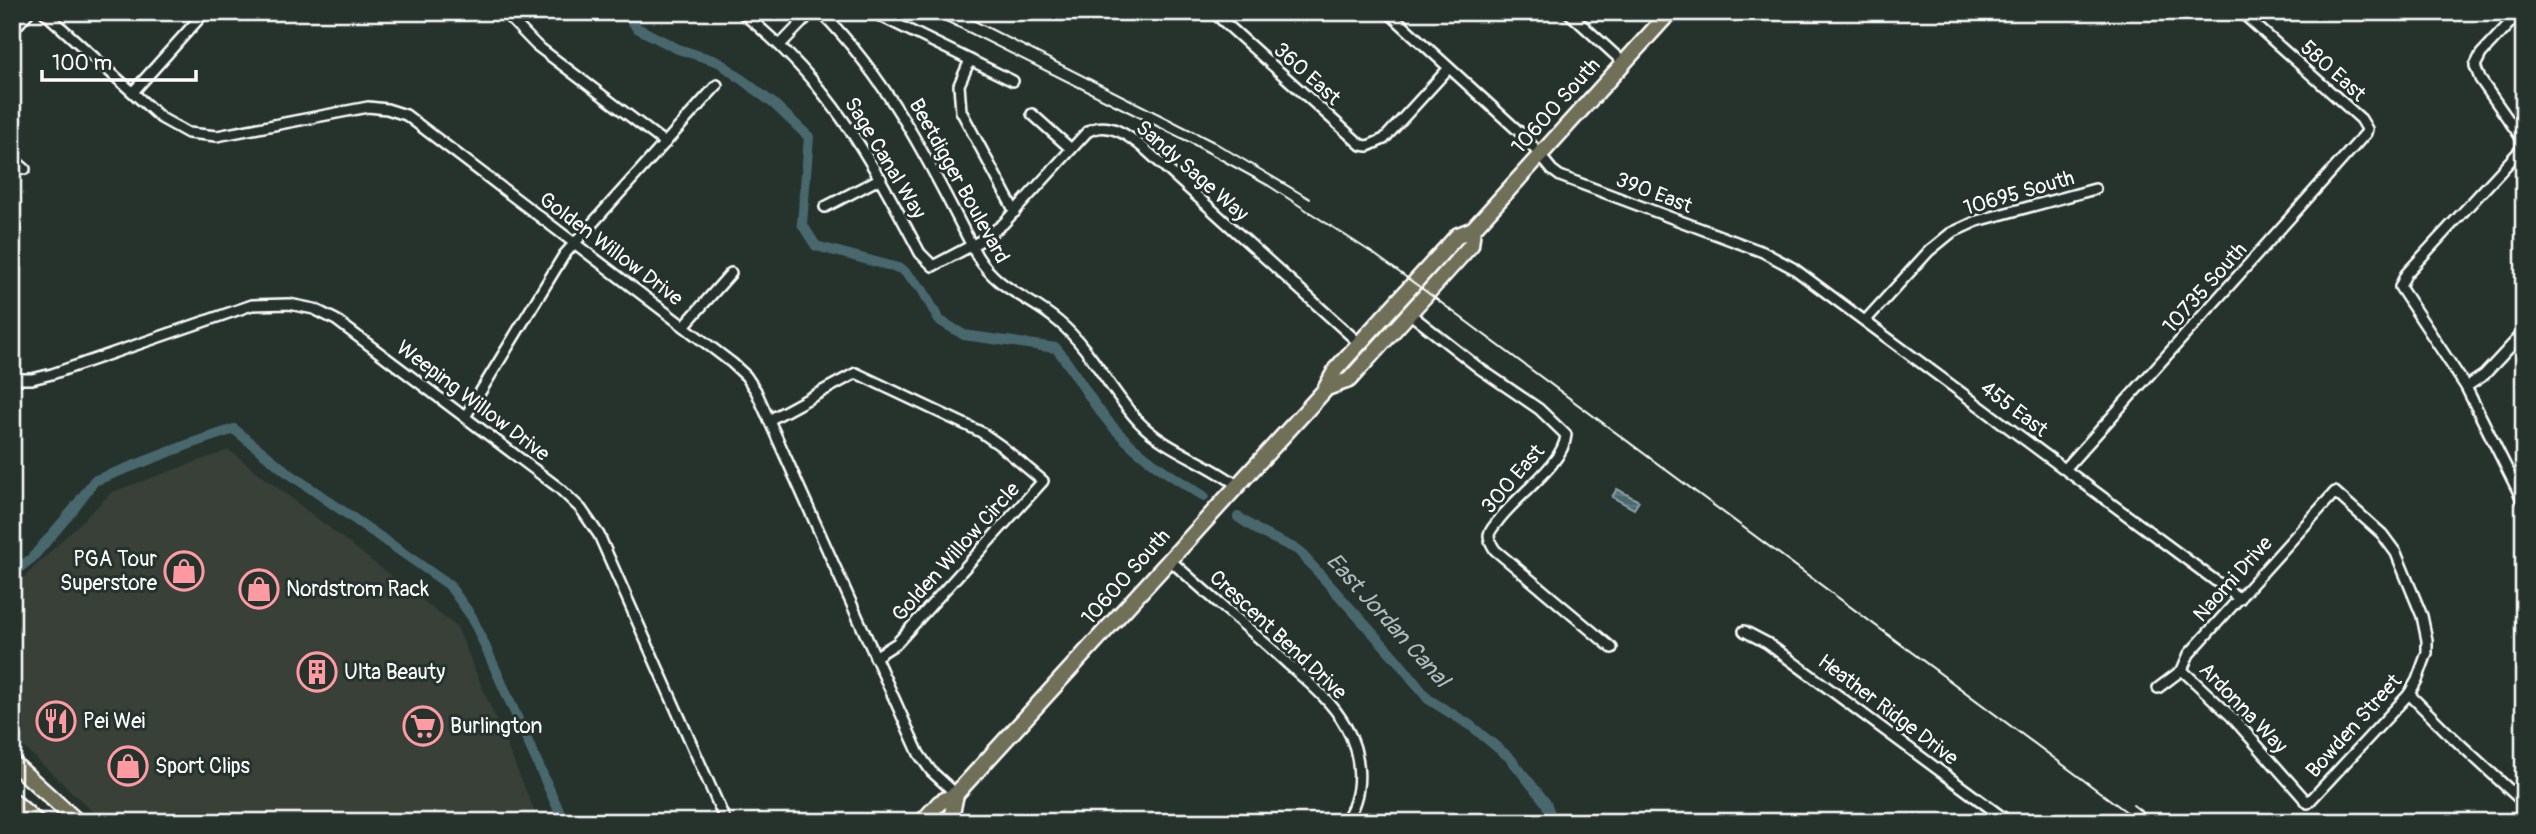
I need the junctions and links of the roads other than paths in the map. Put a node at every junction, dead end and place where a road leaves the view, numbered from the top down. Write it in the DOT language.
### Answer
graph roads {
  1 [pos="29,12"];
  2 [pos="44,12"];
  3 [pos="205,12"];
  4 [pos="504,12"];
  5 [pos="741,12"];
  6 [pos="812,12"];
  7 [pos="821,12"];
  8 [pos="872,12"];
  9 [pos="1213,12"];
  10 [pos="1388,12"];
  11 [pos="1568,12"];
  12 [pos="1670,12"];
  13 [pos="2241,12"];
  14 [pos="2520,12"];
  15 [pos="12,31"];
  16 [pos="780,45"];
  17 [pos="970,60"];
  18 [pos="1624,63"];
  19 [pos="1448,68"];
  20 [pos="1013,81"];
  21 [pos="717,85"];
  22 [pos="133,92"];
  23 [pos="1032,114"];
  24 [pos="2367,129"];
  25 [pos="665,143"];
  26 [pos="2524,144"];
  27 [pos="1071,149"];
  28 [pos="1540,156"];
  29 [pos="12,158"];
  30 [pos="25,169"];
  31 [pos="881,178"];
  32 [pos="2095,190"];
  33 [pos="825,207"];
  34 [pos="1015,212"];
  35 [pos="1473,229"];
  36 [pos="575,243"];
  37 [pos="972,246"];
  38 [pos="1763,252"];
  39 [pos="933,266"];
  40 [pos="731,273"];
  41 [pos="1409,313"];
  42 [pos="1865,321"];
  43 [pos="684,326"];
  44 [pos="2524,332"];
  45 [pos="1359,343"];
  46 [pos="12,379"];
  47 [pos="2466,387"];
  48 [pos="1327,388"];
  49 [pos="465,417"];
  50 [pos="769,420"];
  51 [pos="2065,469"];
  52 [pos="1237,486"];
  53 [pos="2335,492"];
  54 [pos="2521,492"];
  55 [pos="2524,503"];
  56 [pos="1170,560"];
  57 [pos="2240,599"];
  58 [pos="1744,631"];
  59 [pos="1612,648"];
  60 [pos="874,657"];
  61 [pos="2182,670"];
  62 [pos="2158,688"];
  63 [pos="2409,694"];
  64 [pos="12,762"];
  65 [pos="956,794"];
  66 [pos="12,800"];
  67 [pos="2308,803"];
  68 [pos="2524,803"];
  69 [pos="37,822"];
  70 [pos="78,822"];
  71 [pos="726,822"];
  72 [pos="922,822"];
  73 [pos="945,822"];
  74 [pos="1344,822"];
  75 [pos="2009,822"];
  1 -- 15 [label="street"];
  2 -- 22 [label="street, Golden Willow Drive"];
  3 -- 22 [label="street"];
  4 -- 25 [label="street"];
  5 -- 16 [label="street, Sage Canal Way"];
  6 -- 16 [label="street"];
  7 -- 37 [label="street, Beetdigger Boulevard"];
  8 -- 17 [label="street"];
  9 -- 19 [label="street, 360 East"];
  10 -- 19 [label="street, 390 East"];
  11 -- 18 [label="street"];
  12 -- 18 [label="main road, 10600 South"];
  13 -- 24 [label="street, 580 East"];
  14 -- 26 [label="street"];
  16 -- 31 [label="street, Sage Canal Way"];
  17 -- 20 [label="street"];
  17 -- 34 [label="street"];
  18 -- 28 [label="main road, 10600 South"];
  19 -- 28 [label="street, 390 East"];
  21 -- 25 [label="street"];
  22 -- 36 [label="street, Golden Willow Drive"];
  23 -- 27 [label="street"];
  24 -- 51 [label="street, 10735 South"];
  25 -- 36 [label="street"];
  26 -- 47 [label="street"];
  27 -- 34 [label="street, Sandy Sage Way"];
  27 -- 45 [label="street, Sandy Sage Way"];
  28 -- 35 [label="main road, 10600 South"];
  28 -- 38 [label="street, 390 East"];
  29 -- 30 [label="street"];
  31 -- 33 [label="street"];
  31 -- 39 [label="street, Sage Canal Way"];
  32 -- 42 [label="street, 10695 South"];
  34 -- 37 [label="street, Sandy Sage Way"];
  35 -- 41 [label="main road, 10600 South"];
  35 -- 45 [label="main road, 10600 South"];
  36 -- 43 [label="street, Golden Willow Drive"];
  36 -- 49 [label="street"];
  37 -- 39 [label="street, Sandy Sage Way"];
  37 -- 52 [label="street, Beetdigger Boulevard"];
  38 -- 42 [label="street, 455 East"];
  40 -- 43 [label="street"];
  41 -- 48 [label="main road, 10600 South"];
  41 -- 59 [label="street, 300 East"];
  42 -- 51 [label="street, 455 East"];
  43 -- 50 [label="street, Golden Willow Drive"];
  44 -- 47 [label="street"];
  45 -- 48 [label="main road, 10600 South"];
  46 -- 49 [label="street, Weeping Willow Drive"];
  47 -- 54 [label="street"];
  48 -- 52 [label="main road, 10600 South"];
  49 -- 71 [label="street, Weeping Willow Drive"];
  50 -- 60 [label="street, Golden Willow Drive"];
  50 -- 60 [label="street, Golden Willow Circle"];
  51 -- 57 [label="street, 455 East"];
  52 -- 56 [label="main road, 10600 South"];
  53 -- 57 [label="street, Naomi Drive"];
  53 -- 63 [label="street, Bowden Street"];
  54 -- 55 [label="street"];
  56 -- 65 [label="main road, 10600 South"];
  56 -- 74 [label="street, Crescent Bend Drive"];
  57 -- 61 [label="street, Naomi Drive"];
  58 -- 75 [label="street, Heather Ridge Drive"];
  60 -- 65 [label="street, Golden Willow Drive"];
  61 -- 62 [label="street, Naomi Drive"];
  61 -- 67 [label="street, Ardonna Way"];
  63 -- 67 [label="street, Bowden Street"];
  63 -- 68 [label="street"];
  64 -- 70 [label="main road"];
  65 -- 72 [label="main road, 10600 South"];
  65 -- 73 [label="main road, 10600 South"];
  66 -- 69 [label="main road"];
}
